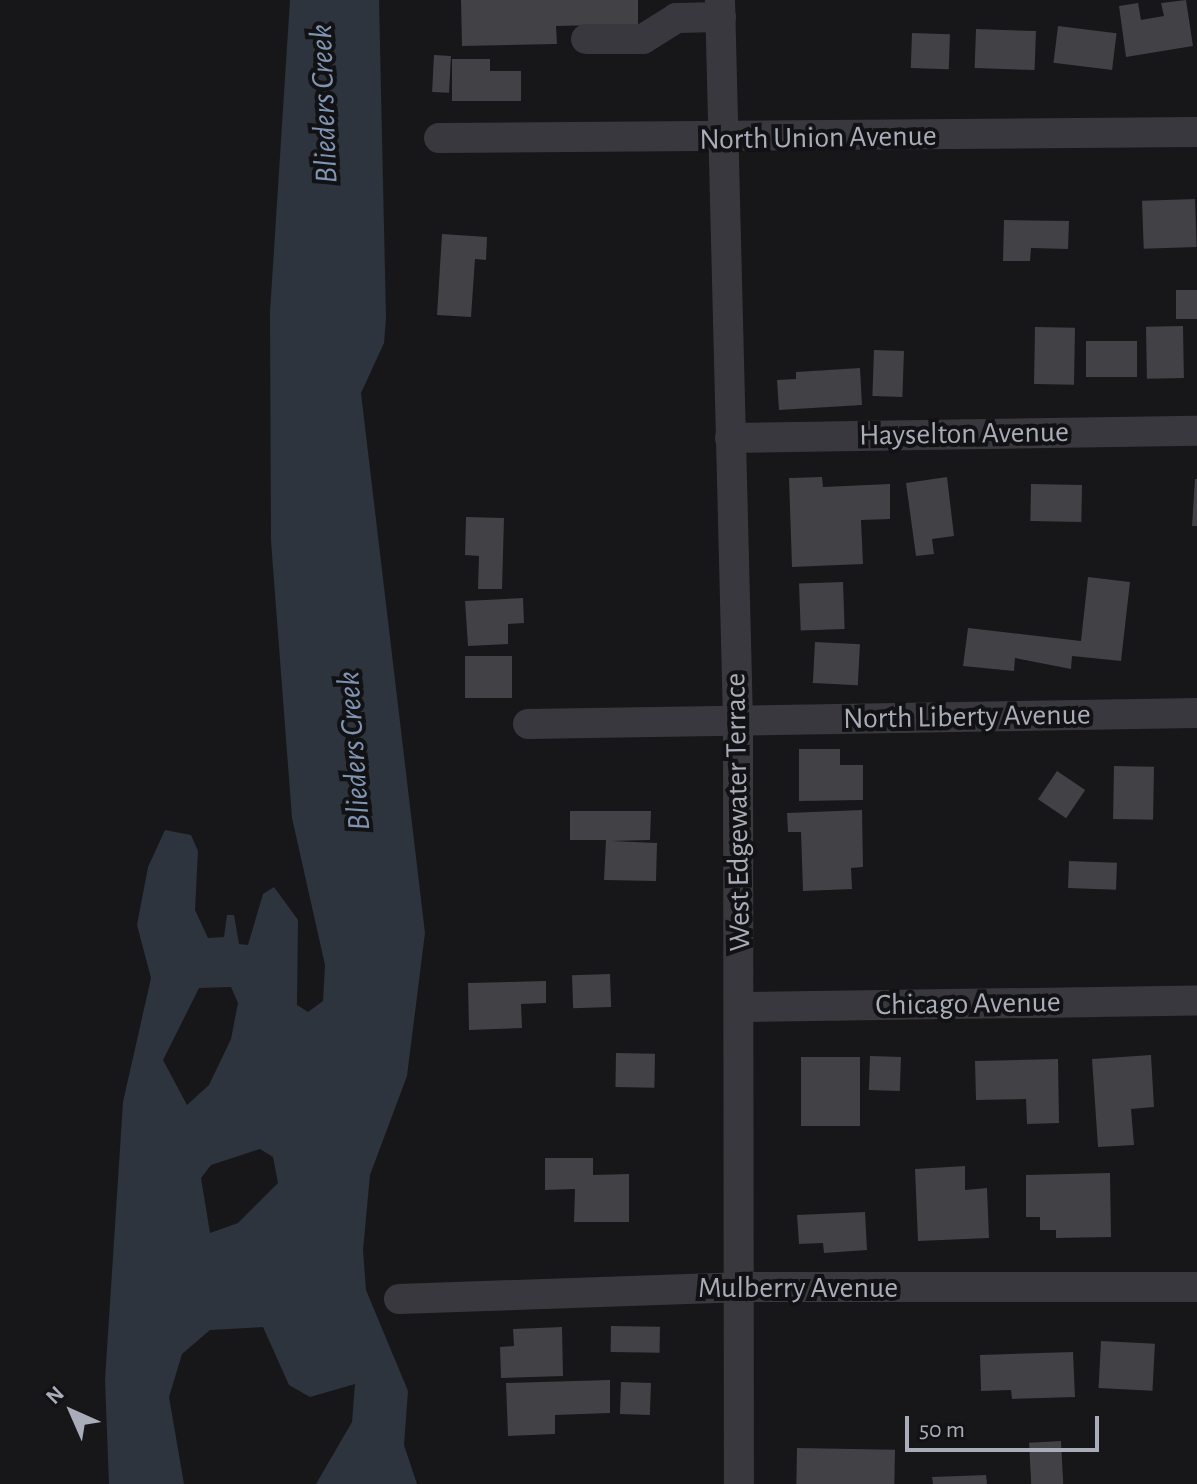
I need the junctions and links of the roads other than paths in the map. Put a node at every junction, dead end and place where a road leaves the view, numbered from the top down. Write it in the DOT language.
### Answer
graph roads {
  1 [pos="720,9"];
  2 [pos="586,39"];
  3 [pos="1197,132"];
  4 [pos="439,138"];
  5 [pos="726,140"];
  6 [pos="1197,431"];
  7 [pos="730,438"];
  8 [pos="1197,713"];
  9 [pos="738,720"];
  10 [pos="528,724"];
  11 [pos="1197,1001"];
  12 [pos="740,1007"];
  13 [pos="738,1287"];
  14 [pos="1197,1287"];
  15 [pos="399,1299"];
  16 [pos="739,1484"];
  1 -- 2 [label="street"];
  1 -- 5 [label="street, West Edgewater Terrace"];
  3 -- 5 [label="street, North Union Avenue"];
  4 -- 5 [label="street, North Union Avenue"];
  5 -- 7 [label="street, West Edgewater Terrace"];
  6 -- 7 [label="street, Hayselton Avenue"];
  7 -- 9 [label="street, West Edgewater Terrace"];
  8 -- 9 [label="street, North Liberty Avenue"];
  9 -- 10 [label="street, North Liberty Avenue"];
  9 -- 12 [label="street, West Edgewater Terrace"];
  11 -- 12 [label="street, Chicago Avenue"];
  12 -- 13 [label="street, West Edgewater Terrace"];
  13 -- 14 [label="street, Mulberry Avenue"];
  13 -- 15 [label="street, Mulberry Avenue"];
  13 -- 16 [label="street, West Edgewater Terrace"];
}
